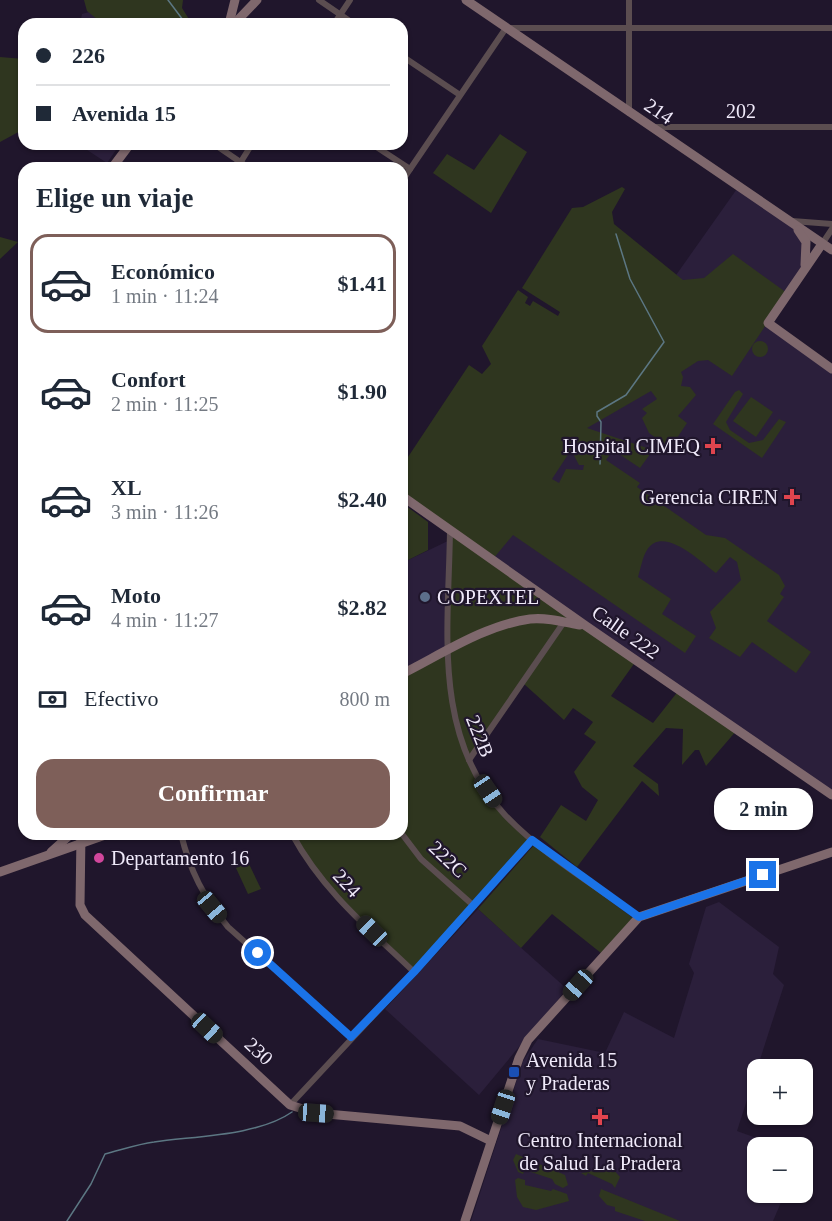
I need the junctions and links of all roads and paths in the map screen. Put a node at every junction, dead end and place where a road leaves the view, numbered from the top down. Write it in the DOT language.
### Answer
graph roads {
  1 [pos="235,0"];
  2 [pos="257,0"];
  3 [pos="319,0"];
  4 [pos="350,0"];
  5 [pos="466,0"];
  6 [pos="629,0"];
  7 [pos="340,15"];
  8 [pos="232,18"];
  9 [pos="238,18"];
  10 [pos="338,18"];
  11 [pos="345,18"];
  12 [pos="629,27"];
  13 [pos="506,28"];
  14 [pos="832,28"];
  15 [pos="408,60"];
  16 [pos="460,95"];
  17 [pos="629,112"];
  18 [pos="651,127"];
  19 [pos="832,127"];
  20 [pos="221,150"];
  21 [pos="381,150"];
  22 [pos="235,162"];
  23 [pos="399,162"];
  24 [pos="410,169"];
  25 [pos="408,172"];
  26 [pos="791,221"];
  27 [pos="832,224"];
  28 [pos="832,229"];
  29 [pos="822,244"];
  30 [pos="832,250"];
  31 [pos="804,269"];
  32 [pos="832,369"];
  33 [pos="408,500"];
  34 [pos="450,529"];
  35 [pos="564,622"];
  36 [pos="586,626"];
  37 [pos="448,650"];
  38 [pos="408,671"];
  39 [pos="469,760"];
  40 [pos="832,795"];
  41 [pos="66,840"];
  42 [pos="81,840"];
  43 [pos="91,840"];
  44 [pos="183,840"];
  45 [pos="295,840"];
  46 [pos="407,840"];
  47 [pos="532,840"];
  48 [pos="81,846"];
  49 [pos="832,852"];
  50 [pos="41,859"];
  51 [pos="0,872"];
  52 [pos="474,906"];
  53 [pos="639,917"];
  54 [pos="414,972"];
  55 [pos="351,1037"];
  56 [pos="290,1105"];
  57 [pos="491,1141"];
  58 [pos="465,1221"];
  1 -- 8 [label="street"];
  2 -- 9 [label="street"];
  3 -- 7 [label="street"];
  4 -- 7 [label="street"];
  5 -- 13 [label="street, 214"];
  6 -- 12 [label="street"];
  7 -- 10 [label="street"];
  7 -- 11 [label="street"];
  12 -- 13 [label="street"];
  12 -- 14 [label="street"];
  12 -- 17 [label="street"];
  13 -- 16 [label="street"];
  13 -- 17 [label="street, 214"];
  15 -- 16 [label="street"];
  16 -- 24 [label="street"];
  17 -- 18 [label="street, 214"];
  18 -- 19 [label="street, 202"];
  18 -- 26 [label="street, 214"];
  20 -- 22 [label="street"];
  21 -- 23 [label="street"];
  24 -- 25 [label="street"];
  26 -- 27 [label="street"];
  26 -- 29 [label="street, 214"];
  26 -- 31 [label="street"];
  28 -- 29 [label="street"];
  29 -- 30 [label="street, 214"];
  29 -- 31 [label="street"];
  31 -- 32 [label="street"];
  33 -- 34 [label="street, Calle 222"];
  34 -- 36 [label="street, Calle 222"];
  34 -- 37 [label="street, 222B"];
  35 -- 36 [label="street"];
  35 -- 37 [label="street"];
  35 -- 39 [label="street"];
  36 -- 40 [label="street, Calle 222"];
  37 -- 38 [label="street"];
  37 -- 39 [label="street, 222B"];
  39 -- 47 [label="street, 222B"];
  41 -- 50 [label="street"];
  42 -- 48 [label="street, 230"];
  43 -- 48 [label="street"];
  44 -- 55 [label="street"];
  45 -- 54 [label="street, 224"];
  46 -- 52 [label="street, 222C"];
  47 -- 52 [label="street"];
  47 -- 53 [label="street, 222B"];
  48 -- 50 [label="street"];
  48 -- 56 [label="street, 230"];
  49 -- 53 [label="street"];
  50 -- 51 [label="street"];
  52 -- 54 [label="street"];
  53 -- 57 [label="street"];
  54 -- 55 [label="street"];
  55 -- 56 [label="street"];
  56 -- 57 [label="street, 230"];
  57 -- 58 [label="street"];
}
